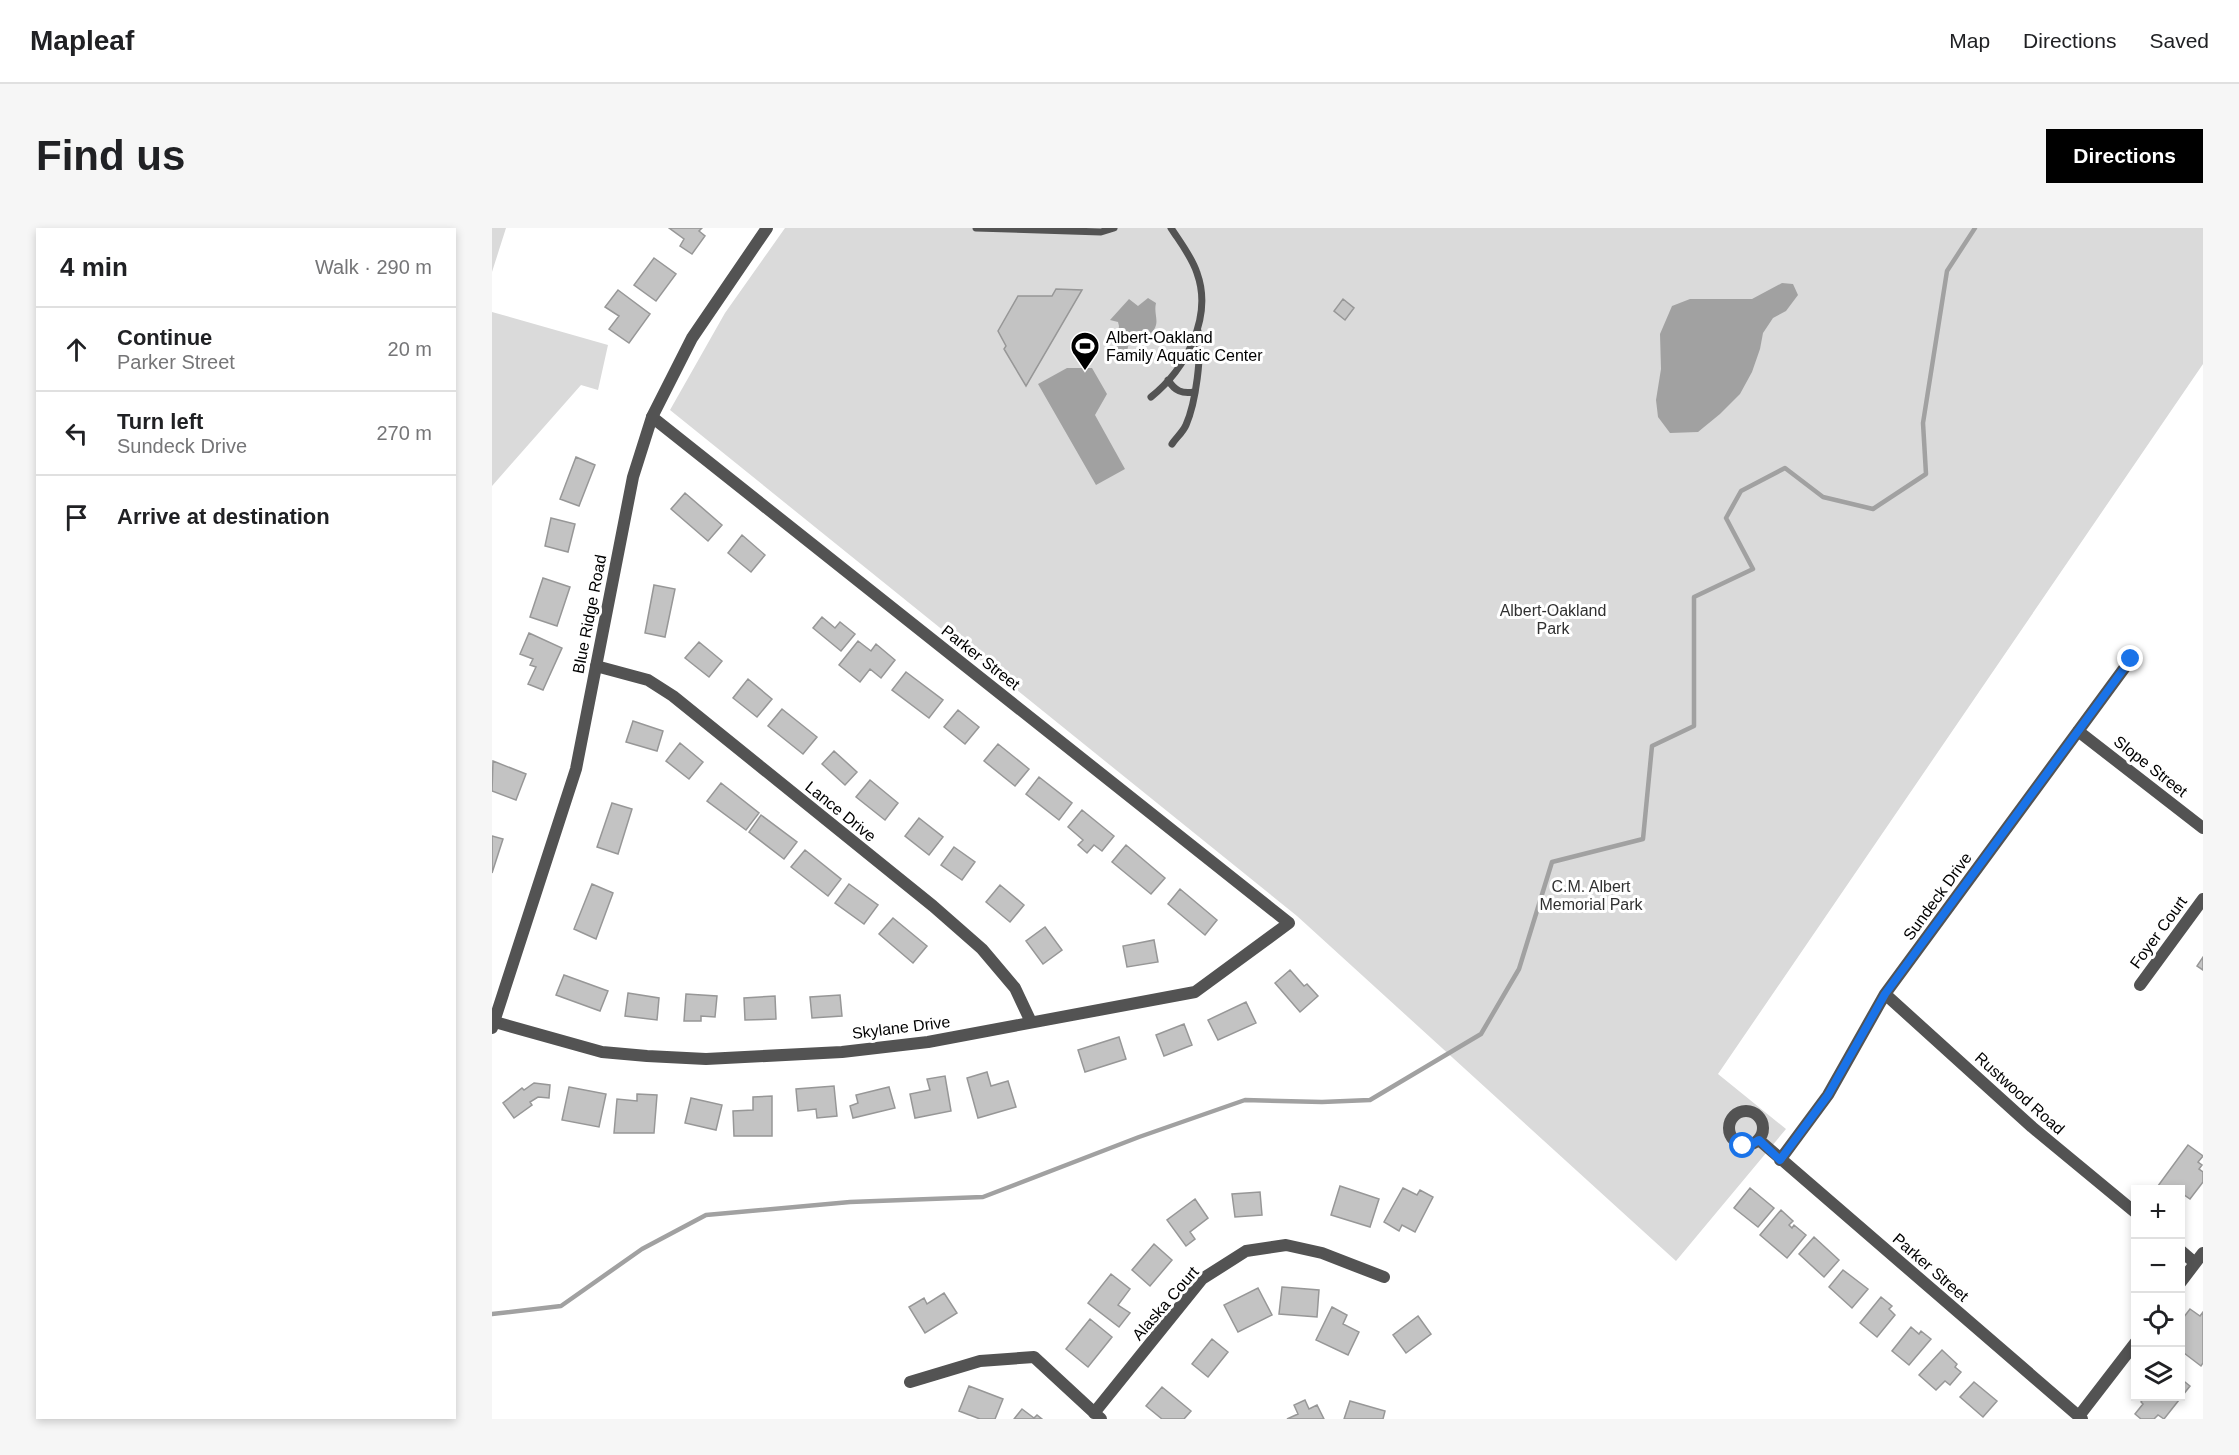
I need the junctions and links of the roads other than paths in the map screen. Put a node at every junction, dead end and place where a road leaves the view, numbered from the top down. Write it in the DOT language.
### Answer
graph roads {
  1 [pos="767,228"];
  2 [pos="976,228"];
  3 [pos="1114,228"];
  4 [pos="1171,228"];
  5 [pos="1198,331"];
  6 [pos="1168,380"];
  7 [pos="1194,392"];
  8 [pos="1151,397"];
  9 [pos="652,417"];
  10 [pos="1172,444"];
  11 [pos="2131,659"];
  12 [pos="596,666"];
  13 [pos="2078,731"];
  14 [pos="2203,828"];
  15 [pos="2203,899"];
  16 [pos="1289,923"];
  17 [pos="2140,985"];
  18 [pos="1885,994"];
  19 [pos="1031,1022"];
  20 [pos="493,1025"];
  21 [pos="1759,1140"];
  22 [pos="1780,1160"];
  23 [pos="2131,1209"];
  24 [pos="2185,1252"];
  25 [pos="2199,1258"];
  26 [pos="1384,1277"];
  27 [pos="2185,1277"];
  28 [pos="2132,1347"];
  29 [pos="910,1382"];
  30 [pos="1097,1416"];
  31 [pos="2081,1418"];
  1 -- 9 [label="street, Blue Ridge Road"];
  2 -- 3 [label="lane"];
  4 -- 5 [label="lane"];
  5 -- 6 [label="lane"];
  5 -- 7 [label="lane"];
  6 -- 7 [label="lane"];
  6 -- 8 [label="lane"];
  7 -- 10 [label="lane"];
  9 -- 12 [label="street, Blue Ridge Road"];
  9 -- 16 [label="street, Parker Street"];
  11 -- 13 [label="street, Sundeck Drive"];
  12 -- 19 [label="street, Lance Drive"];
  12 -- 20 [label="street, Blue Ridge Road"];
  13 -- 14 [label="street, Slope Street"];
  13 -- 18 [label="street, Sundeck Drive"];
  15 -- 17 [label="street, Foyer Court"];
  16 -- 19 [label="street, Skylane Drive"];
  18 -- 22 [label="street, Sundeck Drive"];
  18 -- 23 [label="street, Rustwood Road"];
  19 -- 20 [label="street, Skylane Drive"];
  21 -- 22 [label="street, Parker Street"];
  22 -- 31 [label="street, Parker Street"];
  24 -- 25 [label="street"];
  25 -- 27 [label="street"];
  26 -- 30 [label="street, Alaska Court"];
  28 -- 31 [label="street"];
  29 -- 30 [label="street"];
}
